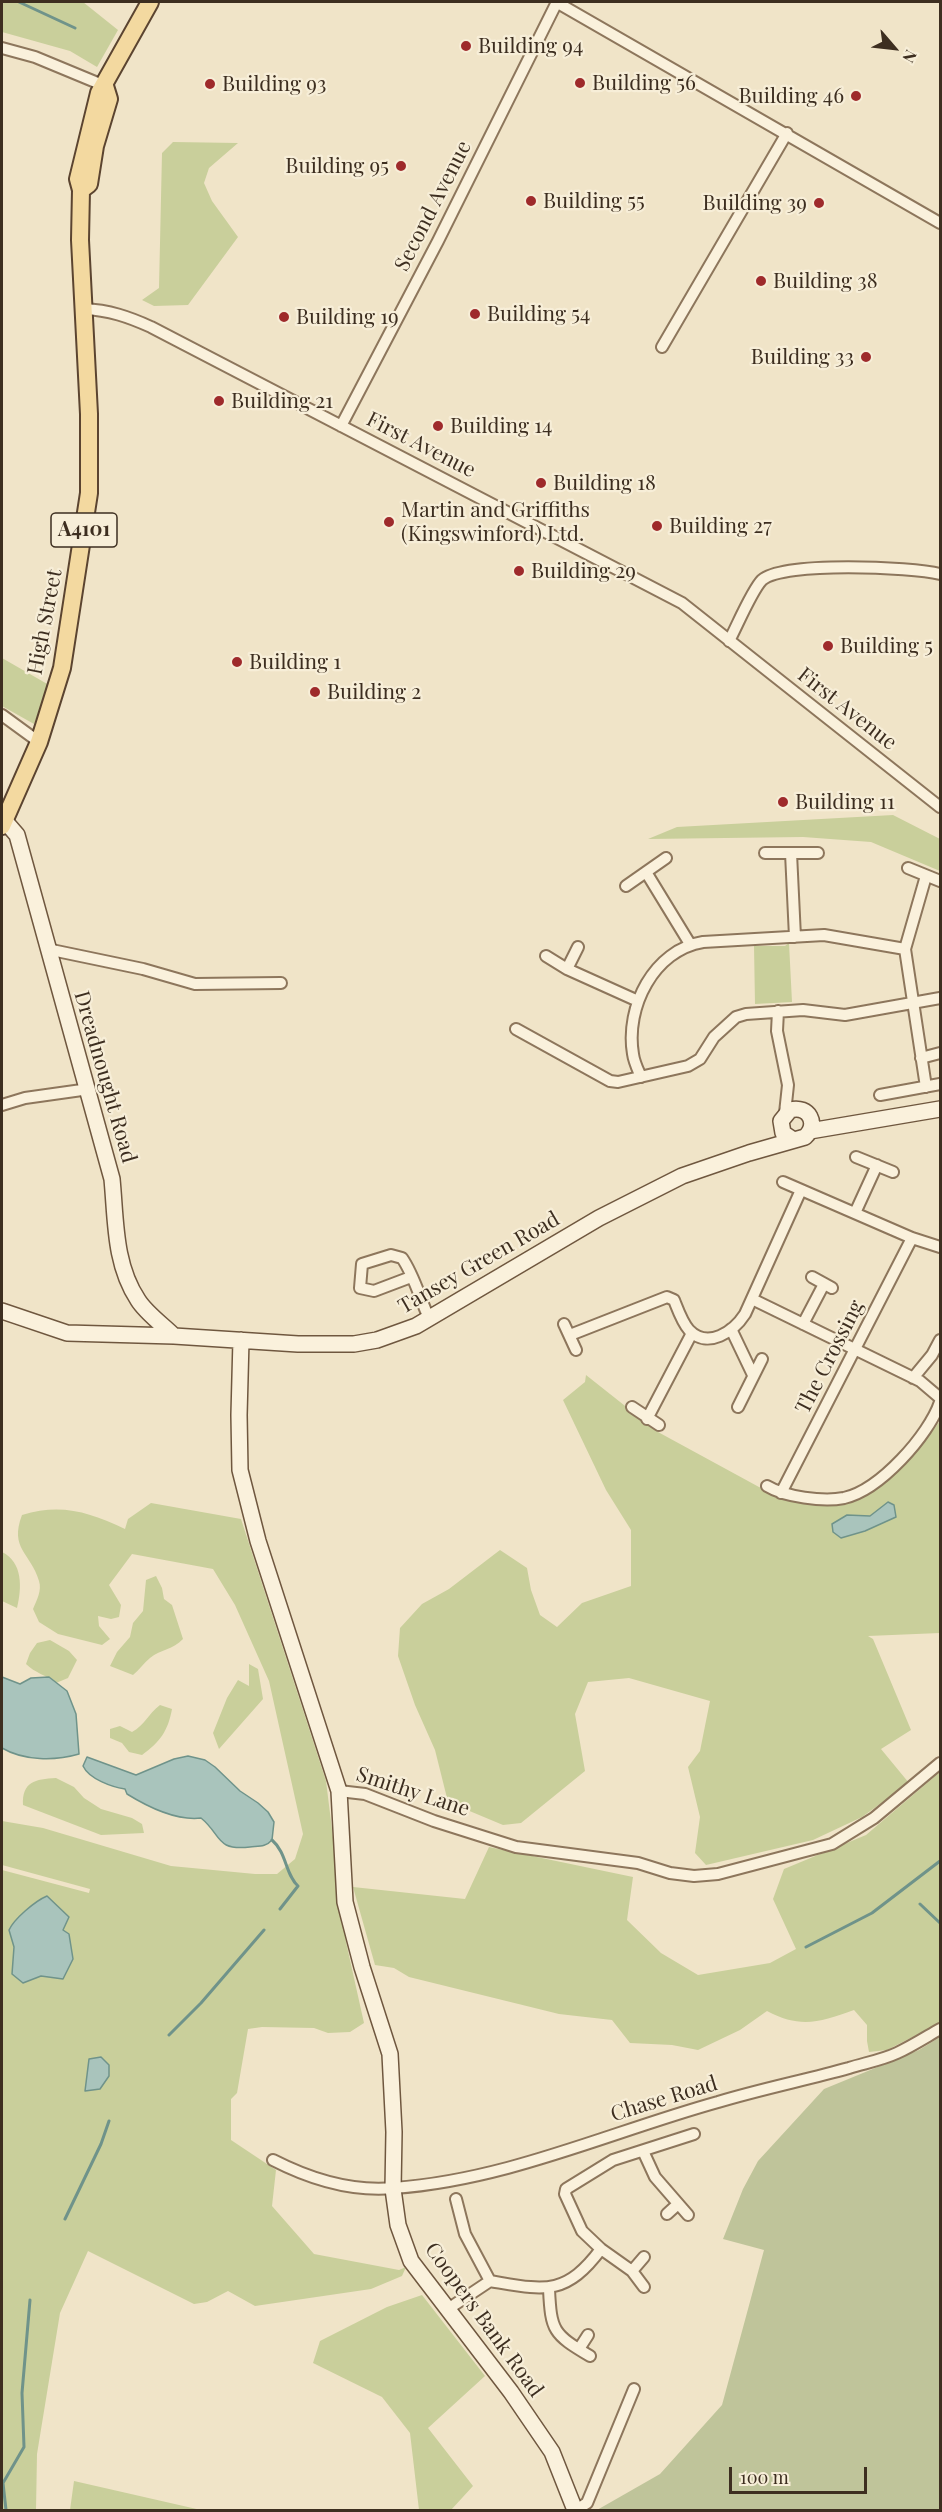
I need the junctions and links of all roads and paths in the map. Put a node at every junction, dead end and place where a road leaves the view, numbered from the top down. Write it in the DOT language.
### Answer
graph roads {
  1 [pos="150,2"];
  2 [pos="557,2"];
  3 [pos="2,48"];
  4 [pos="105,86"];
  5 [pos="787,133"];
  6 [pos="940,223"];
  7 [pos="84,309"];
  8 [pos="662,347"];
  9 [pos="341,426"];
  10 [pos="940,574"];
  11 [pos="729,641"];
  12 [pos="2,715"];
  13 [pos="39,742"];
  14 [pos="940,807"];
  15 [pos="3,823"];
  16 [pos="791,853"];
  17 [pos="818,853"];
  18 [pos="765,854"];
  19 [pos="666,858"];
  20 [pos="908,868"];
  21 [pos="646,872"];
  22 [pos="926,876"];
  23 [pos="940,881"];
  24 [pos="626,886"];
  25 [pos="795,937"];
  26 [pos="690,944"];
  27 [pos="578,947"];
  28 [pos="47,949"];
  29 [pos="905,949"];
  30 [pos="546,956"];
  31 [pos="567,969"];
  32 [pos="281,983"];
  33 [pos="940,998"];
  34 [pos="638,1001"];
  35 [pos="912,1003"];
  36 [pos="778,1011"];
  37 [pos="516,1029"];
  38 [pos="940,1053"];
  39 [pos="921,1058"];
  40 [pos="641,1077"];
  41 [pos="940,1084"];
  42 [pos="788,1085"];
  43 [pos="926,1087"];
  44 [pos="89,1089"];
  45 [pos="880,1095"];
  46 [pos="2,1105"];
  47 [pos="940,1109"];
  48 [pos="783,1119"];
  49 [pos="807,1119"];
  50 [pos="792,1139"];
  51 [pos="749,1153"];
  52 [pos="856,1156"];
  53 [pos="877,1165"];
  54 [pos="893,1172"];
  55 [pos="783,1182"];
  56 [pos="801,1190"];
  57 [pos="855,1213"];
  58 [pos="912,1238"];
  59 [pos="940,1247"];
  60 [pos="411,1277"];
  61 [pos="812,1277"];
  62 [pos="752,1299"];
  63 [pos="2,1311"];
  64 [pos="429,1318"];
  65 [pos="564,1324"];
  66 [pos="803,1324"];
  67 [pos="731,1329"];
  68 [pos="692,1332"];
  69 [pos="570,1335"];
  70 [pos="174,1336"];
  71 [pos="241,1340"];
  72 [pos="940,1340"];
  73 [pos="576,1350"];
  74 [pos="856,1350"];
  75 [pos="762,1359"];
  76 [pos="753,1375"];
  77 [pos="913,1378"];
  78 [pos="940,1400"];
  79 [pos="632,1407"];
  80 [pos="738,1407"];
  81 [pos="647,1419"];
  82 [pos="659,1425"];
  83 [pos="767,1486"];
  84 [pos="781,1493"];
  85 [pos="940,1763"];
  86 [pos="339,1791"];
  87 [pos="940,2029"];
  88 [pos="694,2134"];
  89 [pos="643,2151"];
  90 [pos="273,2160"];
  91 [pos="393,2189"];
  92 [pos="456,2199"];
  93 [pos="678,2204"];
  94 [pos="667,2214"];
  95 [pos="688,2215"];
  96 [pos="601,2249"];
  97 [pos="644,2257"];
  98 [pos="632,2271"];
  99 [pos="490,2281"];
  100 [pos="644,2287"];
  101 [pos="549,2289"];
  102 [pos="448,2310"];
  103 [pos="588,2335"];
  104 [pos="579,2349"];
  105 [pos="590,2356"];
  106 [pos="634,2390"];
  107 [pos="576,2511"];
  1 -- 4 [label="main road, A4101"];
  2 -- 5 [label="street, Second Avenue"];
  2 -- 9 [label="street, Second Avenue"];
  3 -- 4 [label="street"];
  4 -- 7 [label="main road, A4101"];
  5 -- 6 [label="street, Second Avenue"];
  5 -- 8 [label="street"];
  7 -- 9 [label="street, First Avenue"];
  7 -- 13 [label="main road, High Street / A4101"];
  9 -- 11 [label="street, First Avenue"];
  10 -- 11 [label="street"];
  11 -- 14 [label="street, First Avenue"];
  12 -- 13 [label="street"];
  13 -- 15 [label="main road, High Street / A4101"];
  15 -- 28 [label="street, Dreadnought Road"];
  16 -- 17 [label="street"];
  16 -- 18 [label="street"];
  16 -- 25 [label="street"];
  19 -- 21 [label="street"];
  20 -- 22 [label="street"];
  21 -- 24 [label="street"];
  21 -- 26 [label="street"];
  22 -- 23 [label="street"];
  22 -- 29 [label="street"];
  25 -- 26 [label="street"];
  25 -- 29 [label="street"];
  26 -- 34 [label="street"];
  27 -- 31 [label="street"];
  28 -- 32 [label="street"];
  28 -- 44 [label="street, Dreadnought Road"];
  29 -- 35 [label="street"];
  30 -- 31 [label="street"];
  31 -- 34 [label="street"];
  33 -- 35 [label="street"];
  34 -- 40 [label="street"];
  35 -- 36 [label="street"];
  35 -- 39 [label="street"];
  36 -- 40 [label="street"];
  36 -- 42 [label="street"];
  37 -- 40 [label="street"];
  38 -- 39 [label="street"];
  39 -- 43 [label="street"];
  41 -- 43 [label="street"];
  42 -- 48 [label="street"];
  42 -- 49 [label="street"];
  43 -- 45 [label="street"];
  44 -- 46 [label="street"];
  44 -- 70 [label="street, Dreadnought Road"];
  47 -- 49 [label="street, Tansey Green Road"];
  48 -- 49 [label="street, Tansey Green Road"];
  48 -- 50 [label="street"];
  48 -- 51 [label="street, Tansey Green Road"];
  49 -- 50 [label="street, Tansey Green Road"];
  50 -- 51 [label="street, Tansey Green Road"];
  51 -- 64 [label="street, Tansey Green Road"];
  52 -- 53 [label="street"];
  53 -- 54 [label="street"];
  53 -- 57 [label="street"];
  55 -- 56 [label="street"];
  56 -- 57 [label="street"];
  56 -- 62 [label="street"];
  57 -- 58 [label="street"];
  58 -- 59 [label="street"];
  58 -- 74 [label="street, The Crossing"];
  60 -- 60 [label="street"];
  60 -- 64 [label="street"];
  61 -- 66 [label="street"];
  62 -- 66 [label="street"];
  62 -- 67 [label="street"];
  63 -- 70 [label="street, Tansey Green Road"];
  64 -- 71 [label="street, Tansey Green Road"];
  65 -- 69 [label="street"];
  66 -- 74 [label="street"];
  67 -- 68 [label="street"];
  67 -- 76 [label="street"];
  68 -- 69 [label="street"];
  68 -- 81 [label="street"];
  69 -- 73 [label="street"];
  70 -- 71 [label="street, Tansey Green Road"];
  71 -- 86 [label="street, Smithy Lane"];
  72 -- 77 [label="street"];
  74 -- 77 [label="street"];
  74 -- 84 [label="street, The Crossing"];
  75 -- 76 [label="street"];
  76 -- 80 [label="street"];
  77 -- 78 [label="street"];
  78 -- 84 [label="street"];
  79 -- 81 [label="street"];
  81 -- 82 [label="street"];
  83 -- 84 [label="street"];
  85 -- 86 [label="street, Smithy Lane"];
  86 -- 91 [label="street, Coopers Bank Road"];
  87 -- 91 [label="street, Chase Road"];
  88 -- 89 [label="street"];
  89 -- 93 [label="street"];
  89 -- 96 [label="street"];
  90 -- 91 [label="street, Chase Road"];
  91 -- 102 [label="street, Coopers Bank Road"];
  92 -- 99 [label="street"];
  93 -- 94 [label="street"];
  93 -- 95 [label="street"];
  96 -- 98 [label="street"];
  96 -- 101 [label="street"];
  97 -- 98 [label="street"];
  98 -- 100 [label="street"];
  99 -- 101 [label="street"];
  99 -- 102 [label="street"];
  101 -- 104 [label="street"];
  102 -- 107 [label="street, Coopers Bank Road"];
  103 -- 104 [label="street"];
  104 -- 105 [label="street"];
  106 -- 107 [label="street"];
}
